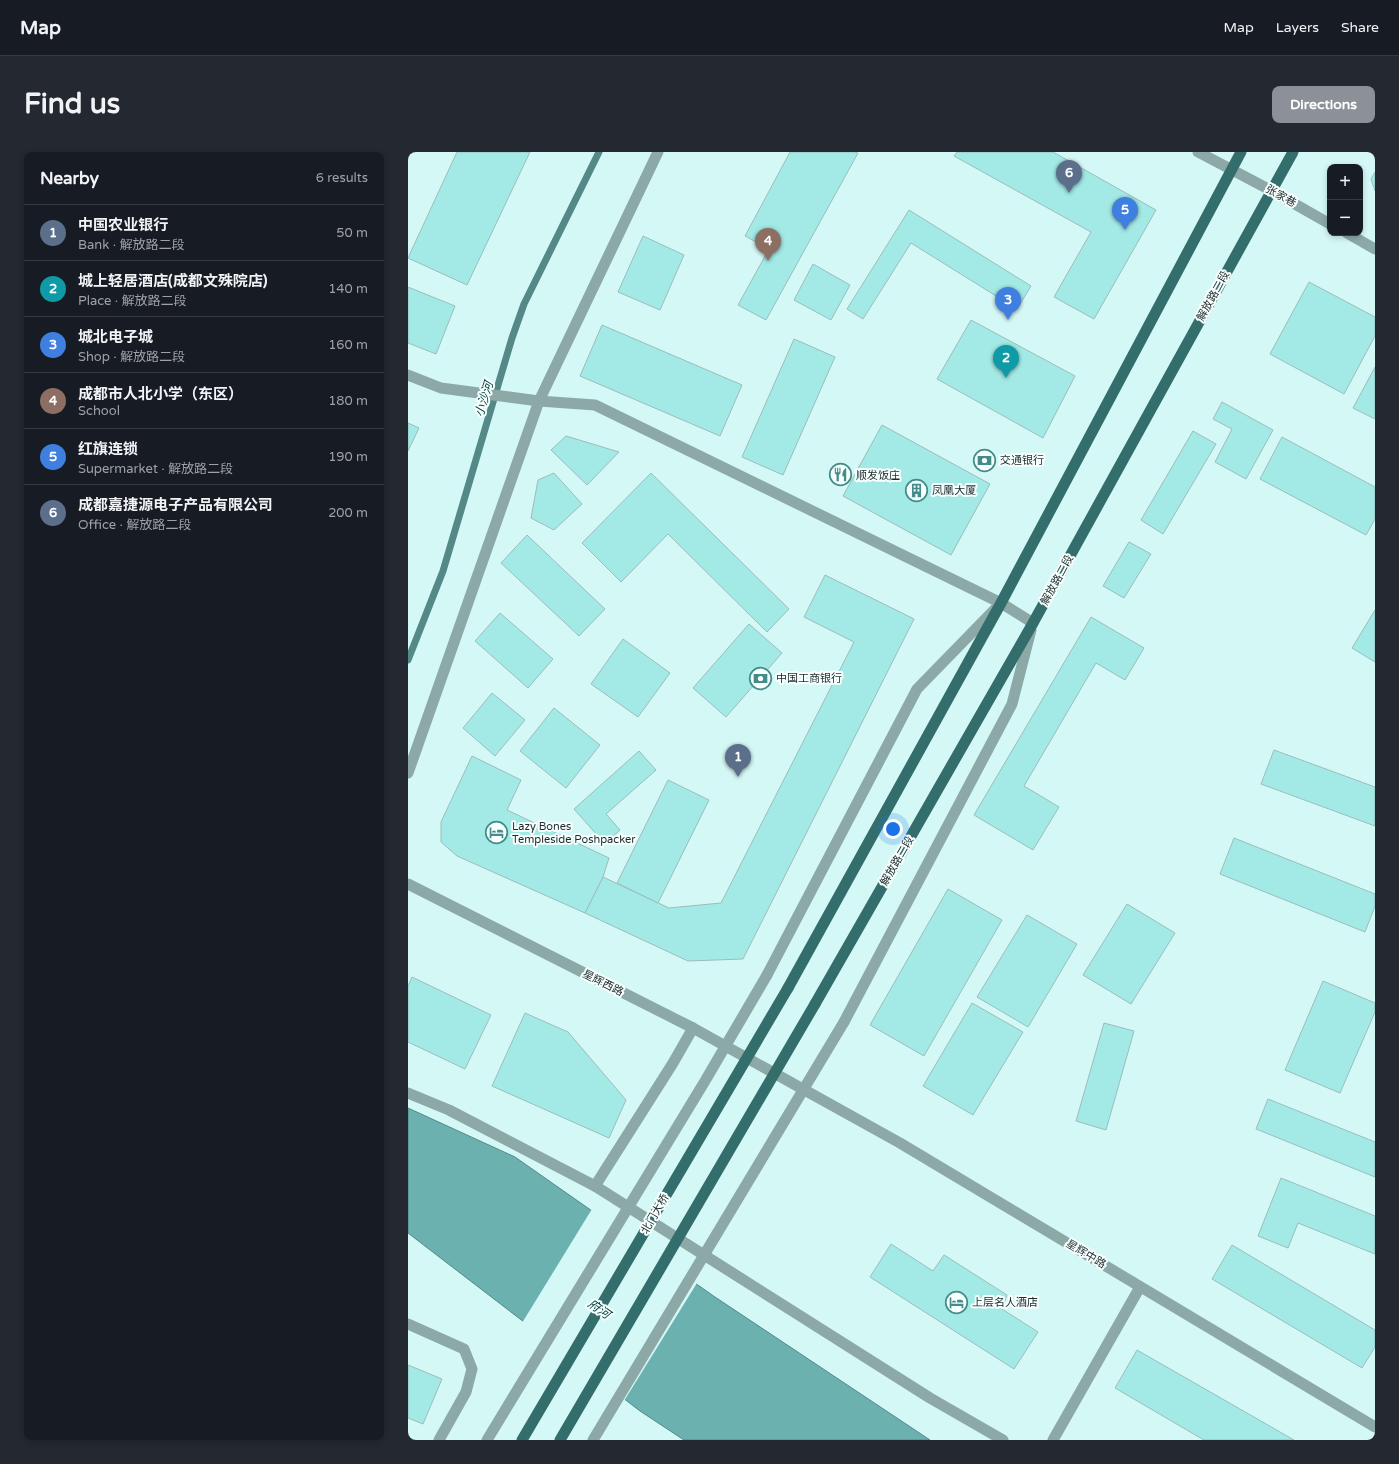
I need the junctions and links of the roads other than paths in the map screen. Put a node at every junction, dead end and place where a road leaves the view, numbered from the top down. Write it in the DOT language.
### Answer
graph roads {
  1 [pos="658,152"];
  2 [pos="1198,152"];
  3 [pos="1241,152"];
  4 [pos="1293,152"];
  5 [pos="1230,170"];
  6 [pos="1272,191"];
  7 [pos="1327,222"];
  8 [pos="1352,236"];
  9 [pos="1375,249"];
  10 [pos="408,375"];
  11 [pos="539,401"];
  12 [pos="1001,603"];
  13 [pos="1033,623"];
  14 [pos="408,773"];
  15 [pos="408,884"];
  16 [pos="693,1028"];
  17 [pos="796,1085"];
  18 [pos="408,1093"];
  19 [pos="595,1186"];
  20 [pos="1140,1287"];
  21 [pos="408,1324"];
  22 [pos="1375,1427"];
  23 [pos="439,1440"];
  24 [pos="487,1440"];
  25 [pos="522,1440"];
  26 [pos="560,1440"];
  27 [pos="593,1440"];
  28 [pos="1003,1440"];
  29 [pos="1053,1440"];
  1 -- 11 [label="street"];
  2 -- 5 [label="street, 张家巷"];
  3 -- 5 [label="main road"];
  4 -- 6 [label="main road, 解放路二段"];
  5 -- 6 [label="street, 张家巷"];
  5 -- 12 [label="main road"];
  6 -- 7 [label="street, 张家巷"];
  6 -- 13 [label="main road, 解放路二段"];
  8 -- 9 [label="street"];
  10 -- 11 [label="street"];
  11 -- 12 [label="street"];
  11 -- 14 [label="street"];
  12 -- 13 [label="street"];
  12 -- 24 [label="street, bridge"];
  12 -- 25 [label="main road, 北门大桥, bridge"];
  13 -- 26 [label="main road, 解放路二段, bridge"];
  13 -- 27 [label="street, bridge"];
  15 -- 16 [label="street, 星辉西路"];
  16 -- 17 [label="street, 星辉西路"];
  16 -- 19 [label="street"];
  17 -- 20 [label="street, 星辉中路"];
  18 -- 19 [label="street"];
  19 -- 28 [label="street"];
  20 -- 22 [label="street, 星辉中路"];
  20 -- 29 [label="street"];
  21 -- 23 [label="street"];
}
